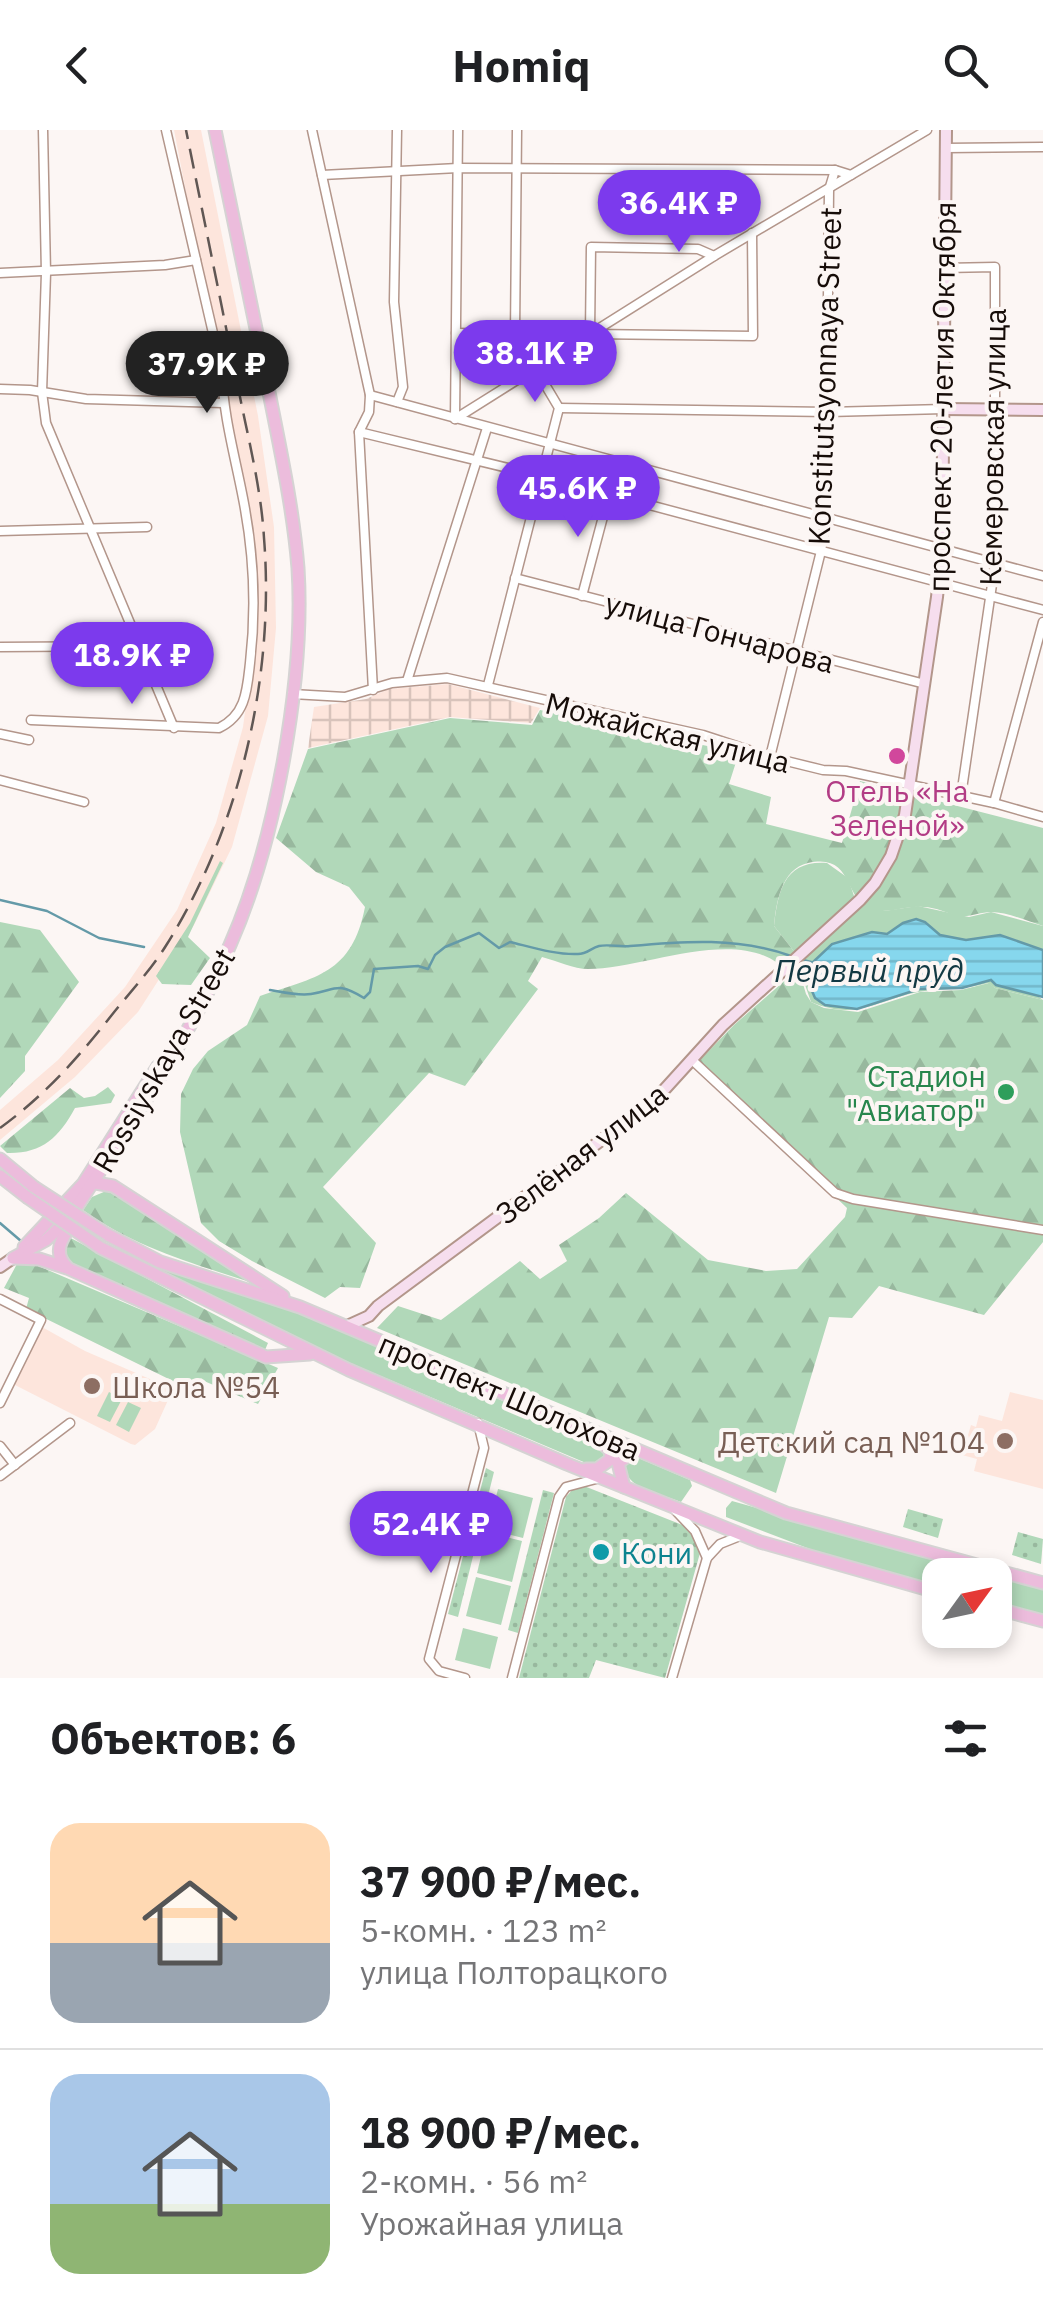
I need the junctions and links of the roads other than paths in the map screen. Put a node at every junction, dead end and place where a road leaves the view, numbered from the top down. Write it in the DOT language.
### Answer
graph roads {
  1 [pos="43,130"];
  2 [pos="166,130"];
  3 [pos="212,130"];
  4 [pos="312,130"];
  5 [pos="397,130"];
  6 [pos="458,130"];
  7 [pos="517,130"];
  8 [pos="927,130"];
  9 [pos="946,130"];
  10 [pos="1043,147"];
  11 [pos="946,148"];
  12 [pos="397,168"];
  13 [pos="458,168"];
  14 [pos="517,170"];
  15 [pos="835,170"];
  16 [pos="322,175"];
  17 [pos="852,176"];
  18 [pos="829,190"];
  19 [pos="752,233"];
  20 [pos="714,256"];
  21 [pos="196,260"];
  22 [pos="944,268"];
  23 [pos="46,272"];
  24 [pos="0,273"];
  25 [pos="456,334"];
  26 [pos="515,334"];
  27 [pos="590,334"];
  28 [pos="534,370"];
  29 [pos="0,389"];
  30 [pos="42,392"];
  31 [pos="370,395"];
  32 [pos="397,402"];
  33 [pos="223,403"];
  34 [pos="558,408"];
  35 [pos="944,409"];
  36 [pos="996,410"];
  37 [pos="1043,410"];
  38 [pos="828,412"];
  39 [pos="455,418"];
  40 [pos="486,428"];
  41 [pos="359,432"];
  42 [pos="549,445"];
  43 [pos="478,460"];
  44 [pos="541,476"];
  45 [pos="610,494"];
  46 [pos="826,519"];
  47 [pos="146,528"];
  48 [pos="88,530"];
  49 [pos="0,531"];
  50 [pos="821,551"];
  51 [pos="942,551"];
  52 [pos="995,564"];
  53 [pos="1043,576"];
  54 [pos="515,578"];
  55 [pos="939,582"];
  56 [pos="582,596"];
  57 [pos="988,596"];
  58 [pos="1043,610"];
  59 [pos="1043,622"];
  60 [pos="140,646"];
  61 [pos="0,647"];
  62 [pos="796,653"];
  63 [pos="407,681"];
  64 [pos="925,684"];
  65 [pos="488,686"];
  66 [pos="372,690"];
  67 [pos="292,694"];
  68 [pos="31,720"];
  69 [pos="174,728"];
  70 [pos="0,734"];
  71 [pos="29,740"];
  72 [pos="770,757"];
  73 [pos="0,780"];
  74 [pos="910,784"];
  75 [pos="961,796"];
  76 [pos="84,802"];
  77 [pos="994,803"];
  78 [pos="1043,817"];
  79 [pos="692,1060"];
  80 [pos="109,1158"];
  81 [pos="1,1160"];
  82 [pos="0,1176"];
  83 [pos="89,1182"];
  84 [pos="113,1186"];
  85 [pos="31,1192"];
  86 [pos="58,1212"];
  87 [pos="1043,1230"];
  88 [pos="46,1240"];
  89 [pos="13,1258"];
  90 [pos="53,1262"];
  91 [pos="0,1267"];
  92 [pos="67,1268"];
  93 [pos="0,1299"];
  94 [pos="300,1306"];
  95 [pos="369,1316"];
  96 [pos="346,1326"];
  97 [pos="376,1340"];
  98 [pos="314,1353"];
  99 [pos="0,1404"];
  100 [pos="70,1423"];
  101 [pos="478,1423"];
  102 [pos="578,1426"];
  103 [pos="0,1446"];
  104 [pos="636,1450"];
  105 [pos="15,1465"];
  106 [pos="582,1470"];
  107 [pos="0,1476"];
  108 [pos="606,1480"];
  109 [pos="624,1487"];
  110 [pos="672,1507"];
  111 [pos="742,1535"];
  112 [pos="941,1556"];
  113 [pos="707,1558"];
  114 [pos="950,1558"];
  115 [pos="1012,1575"];
  116 [pos="1043,1583"];
  117 [pos="922,1586"];
  118 [pos="1012,1613"];
  119 [pos="1043,1621"];
  120 [pos="465,1678"];
  121 [pos="512,1678"];
  122 [pos="672,1678"];
  1 -- 23 [label="street"];
  2 -- 21 [label="street"];
  3 -- 67 [label="main road, Rossiyskaya Street"];
  3 -- 83 [label="main road, Rossiyskaya Street"];
  4 -- 16 [label="street"];
  5 -- 12 [label="street"];
  6 -- 13 [label="street"];
  7 -- 14 [label="street"];
  8 -- 17 [label="street"];
  9 -- 11 [label="street, проспект 20-летия Октября"];
  10 -- 11 [label="street"];
  11 -- 22 [label="street, проспект 20-летия Октября"];
  12 -- 13 [label="street"];
  12 -- 16 [label="street"];
  12 -- 32 [label="street"];
  13 -- 14 [label="street"];
  13 -- 25 [label="street"];
  14 -- 15 [label="street"];
  14 -- 26 [label="street"];
  15 -- 17 [label="street"];
  15 -- 18 [label="street, Konstitutsyonnaya Street"];
  16 -- 31 [label="street"];
  17 -- 18 [label="street"];
  18 -- 19 [label="street"];
  18 -- 38 [label="street, Konstitutsyonnaya Street"];
  19 -- 20 [label="street"];
  19 -- 27 [label="street"];
  20 -- 27 [label="street"];
  20 -- 27 [label="street"];
  21 -- 23 [label="street"];
  21 -- 33 [label="street"];
  22 -- 35 [label="street, проспект 20-летия Октября"];
  22 -- 36 [label="street, Кемеровская улица"];
  23 -- 24 [label="street"];
  23 -- 30 [label="street"];
  25 -- 26 [label="street"];
  25 -- 39 [label="street"];
  26 -- 28 [label="street"];
  27 -- 28 [label="street"];
  28 -- 34 [label="street"];
  28 -- 39 [label="street"];
  29 -- 30 [label="street"];
  30 -- 33 [label="street"];
  30 -- 48 [label="street"];
  31 -- 32 [label="street"];
  31 -- 41 [label="street"];
  32 -- 39 [label="street"];
  33 -- 69 [label="street"];
  34 -- 38 [label="street"];
  34 -- 42 [label="street"];
  35 -- 36 [label="street"];
  35 -- 38 [label="street"];
  35 -- 51 [label="street, проспект 20-летия Октября"];
  36 -- 37 [label="street"];
  36 -- 52 [label="street, Кемеровская улица"];
  38 -- 46 [label="street, Konstitutsyonnaya Street"];
  39 -- 40 [label="street"];
  40 -- 42 [label="street"];
  40 -- 43 [label="street"];
  41 -- 43 [label="street"];
  41 -- 66 [label="street"];
  42 -- 44 [label="street"];
  42 -- 46 [label="street"];
  43 -- 44 [label="street"];
  43 -- 63 [label="street"];
  44 -- 45 [label="street"];
  44 -- 54 [label="street"];
  45 -- 50 [label="street"];
  45 -- 56 [label="street"];
  46 -- 50 [label="street, Konstitutsyonnaya Street"];
  46 -- 51 [label="street"];
  47 -- 48 [label="street"];
  48 -- 49 [label="street"];
  48 -- 60 [label="street"];
  50 -- 55 [label="street"];
  50 -- 62 [label="street, Konstitutsyonnaya Street"];
  51 -- 52 [label="street"];
  51 -- 55 [label="street, проспект 20-летия Октября"];
  52 -- 53 [label="street"];
  52 -- 57 [label="street, Кемеровская улица"];
  54 -- 56 [label="street, улица Гончарова"];
  54 -- 65 [label="street"];
  55 -- 57 [label="street"];
  55 -- 64 [label="street, проспект 20-летия Октября"];
  56 -- 62 [label="street, улица Гончарова"];
  57 -- 58 [label="street"];
  57 -- 75 [label="street, Кемеровская улица"];
  59 -- 77 [label="street"];
  60 -- 61 [label="street"];
  60 -- 69 [label="street"];
  62 -- 64 [label="street, улица Гончарова"];
  62 -- 72 [label="street, Konstitutsyonnaya Street"];
  63 -- 65 [label="street, Можайская улица"];
  63 -- 66 [label="street, Можайская улица"];
  64 -- 74 [label="street, проспект 20-летия Октября"];
  65 -- 72 [label="street, Можайская улица"];
  66 -- 67 [label="street, Можайская улица"];
  67 -- 80 [label="main road, Rossiyskaya Street"];
  68 -- 69 [label="street"];
  70 -- 71 [label="street"];
  72 -- 74 [label="street, Можайская улица"];
  73 -- 76 [label="street"];
  74 -- 75 [label="street, Можайская улица"];
  74 -- 79 [label="street, Зелёная улица"];
  75 -- 77 [label="street, Можайская улица"];
  77 -- 78 [label="street, Можайская улица"];
  79 -- 87 [label="street"];
  79 -- 95 [label="street, Зелёная улица"];
  80 -- 83 [label="main road, Rossiyskaya Street"];
  80 -- 84 [label="main road"];
  81 -- 85 [label="main road, проспект Шолохова"];
  82 -- 85 [label="main road, проспект Шолохова"];
  83 -- 84 [label="main road"];
  83 -- 86 [label="main road, Rossiyskaya Street"];
  83 -- 88 [label="main road, Rossiyskaya Street"];
  84 -- 92 [label="main road"];
  84 -- 94 [label="main road"];
  85 -- 94 [label="main road, проспект Шолохова, bridge"];
  85 -- 98 [label="main road, проспект Шолохова, bridge"];
  86 -- 88 [label="main road"];
  86 -- 89 [label="main road, Rossiyskaya Street"];
  88 -- 89 [label="main road, Rossiyskaya Street"];
  88 -- 90 [label="main road"];
  89 -- 90 [label="main road"];
  89 -- 91 [label="street"];
  90 -- 92 [label="main road"];
  92 -- 98 [label="main road"];
  93 -- 99 [label="street"];
  94 -- 96 [label="main road, проспект Шолохова"];
  95 -- 96 [label="street, Зелёная улица"];
  95 -- 97 [label="street"];
  96 -- 97 [label="main road, проспект Шолохова"];
  97 -- 102 [label="main road, проспект Шолохова"];
  98 -- 101 [label="main road, проспект Шолохова"];
  100 -- 105 [label="street"];
  101 -- 106 [label="main road, проспект Шолохова"];
  101 -- 120 [label="street"];
  102 -- 104 [label="main road, проспект Шолохова"];
  102 -- 106 [label="main road"];
  103 -- 105 [label="street"];
  104 -- 109 [label="main road"];
  104 -- 112 [label="main road, проспект Шолохова"];
  105 -- 107 [label="street"];
  106 -- 108 [label="main road, проспект Шолохова"];
  108 -- 109 [label="main road, проспект Шолохова"];
  108 -- 121 [label="street"];
  109 -- 110 [label="main road, проспект Шолохова"];
  110 -- 111 [label="main road, проспект Шолохова"];
  110 -- 113 [label="street"];
  111 -- 113 [label="street"];
  111 -- 117 [label="main road, проспект Шолохова"];
  112 -- 114 [label="main road, проспект Шолохова"];
  113 -- 122 [label="street"];
  115 -- 116 [label="main road, проспект Шолохова"];
  118 -- 119 [label="main road"];
}
